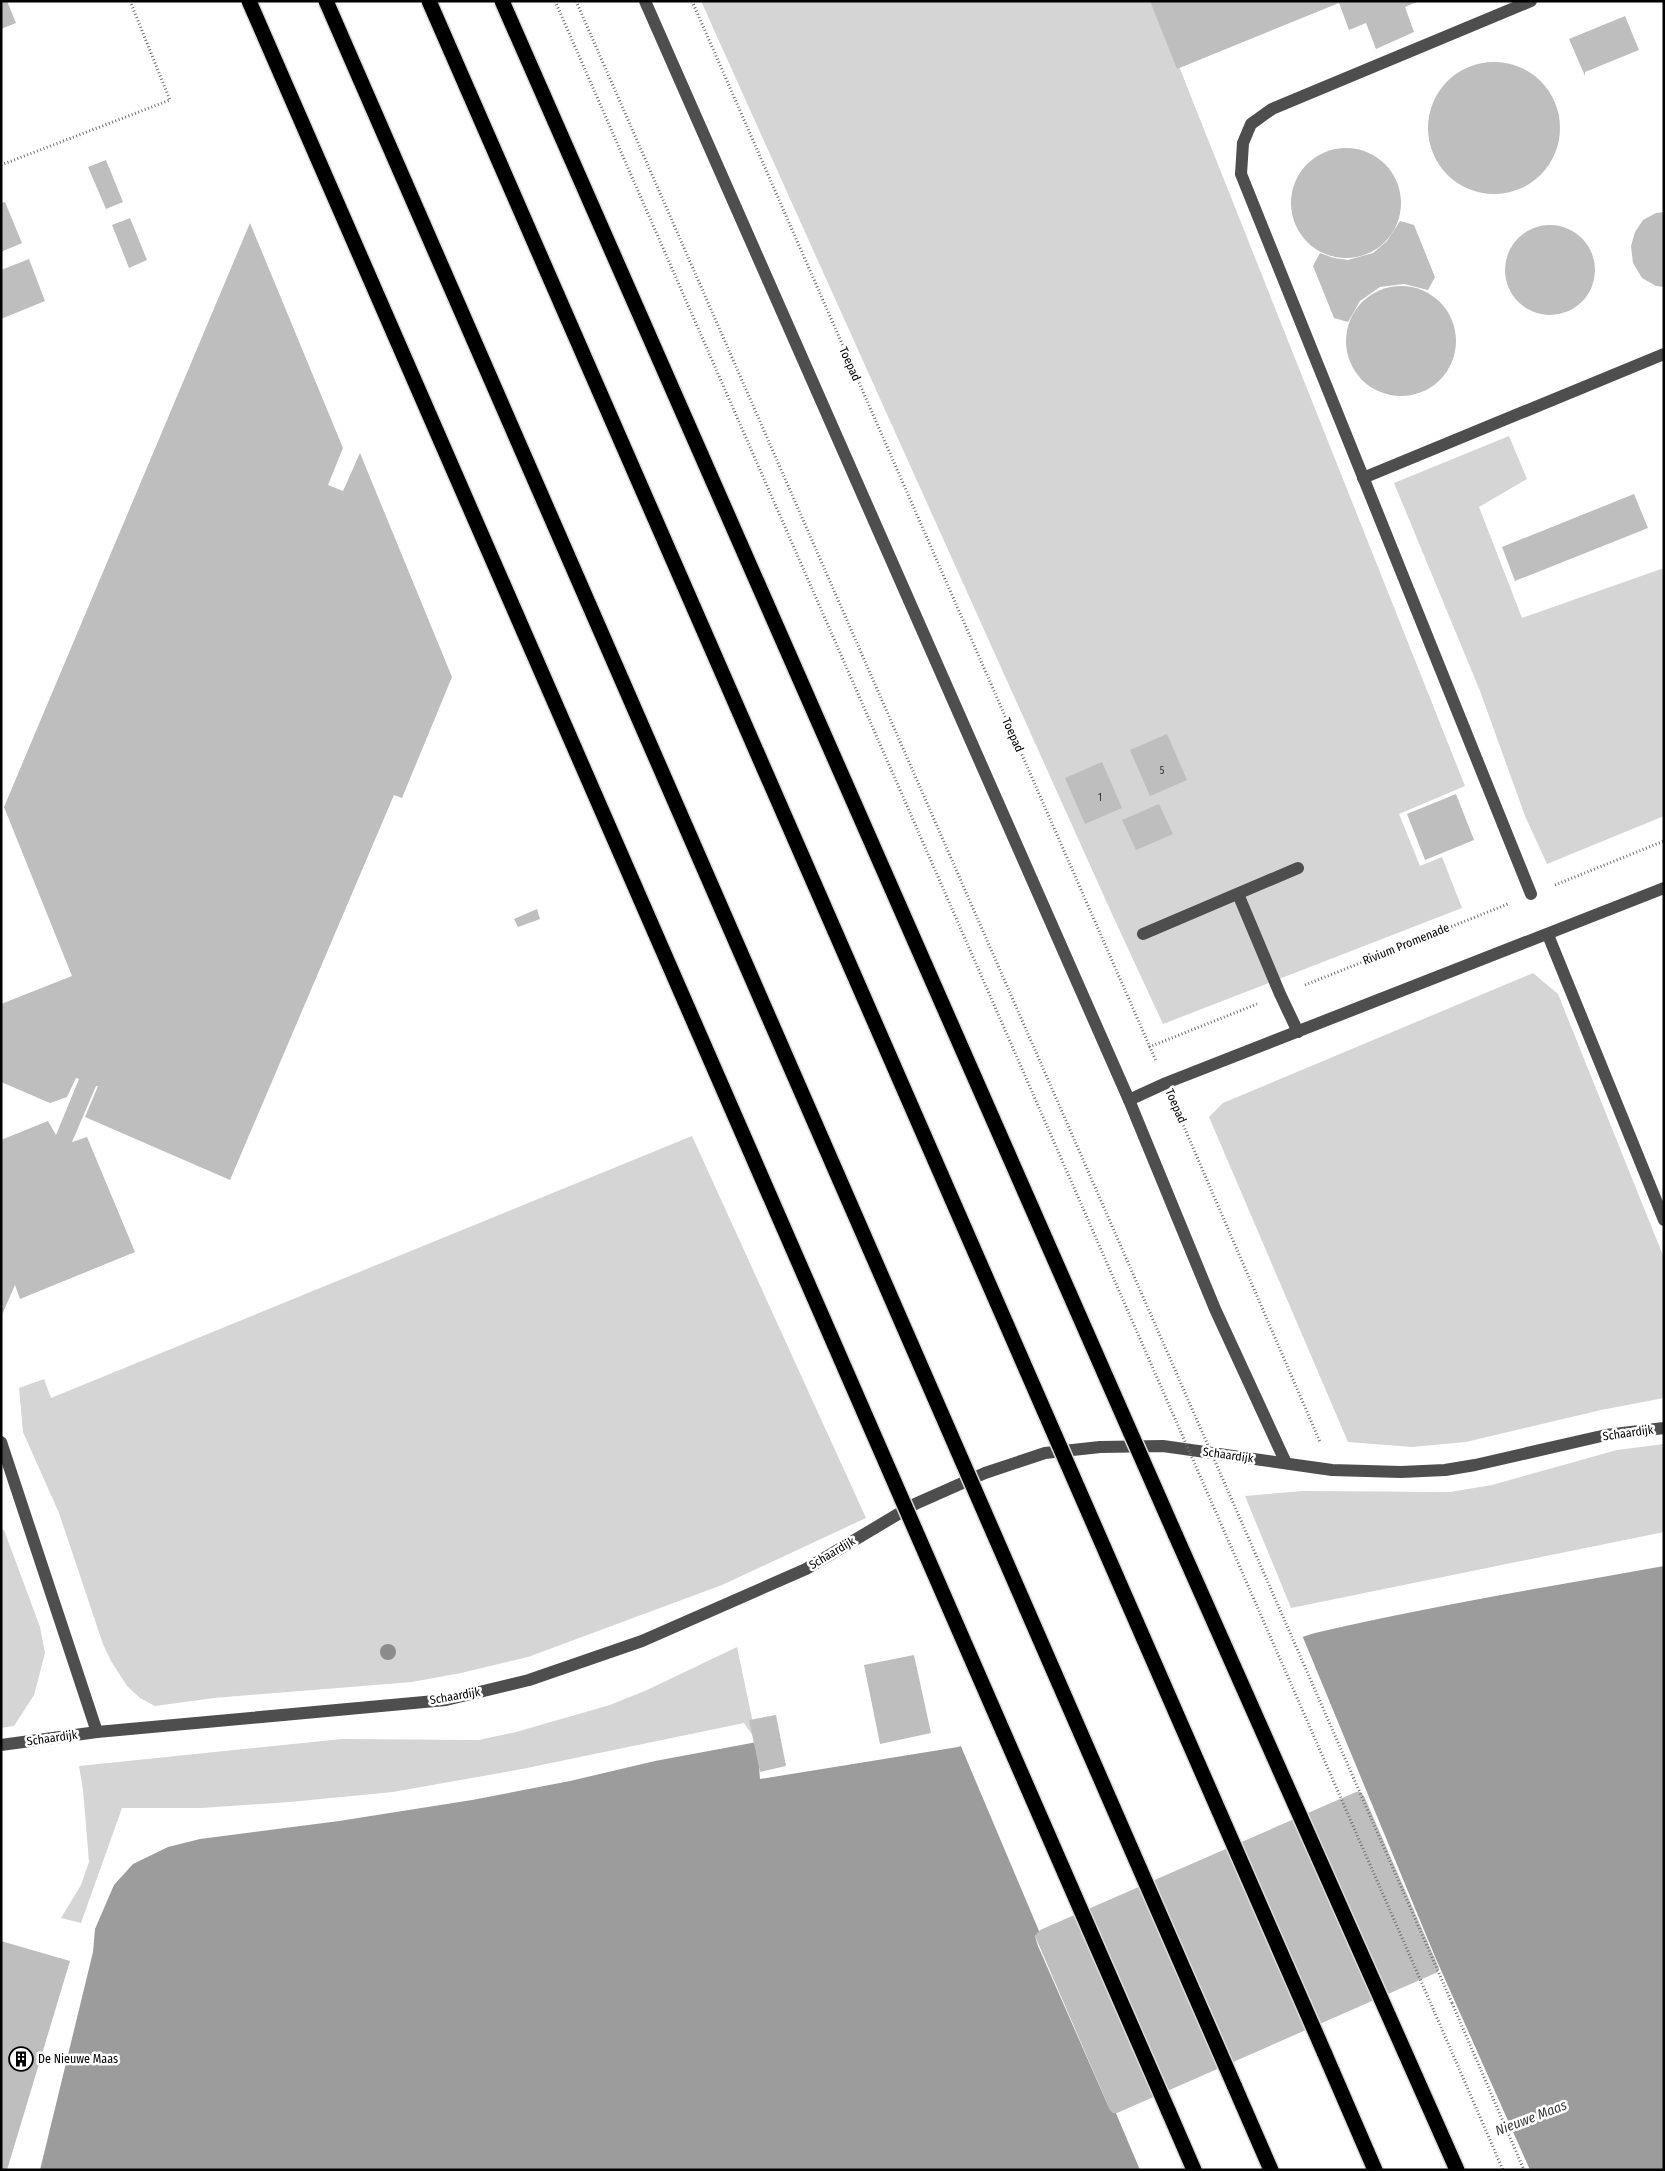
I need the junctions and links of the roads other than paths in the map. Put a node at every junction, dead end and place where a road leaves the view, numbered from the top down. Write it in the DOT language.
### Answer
graph roads {
  1 [pos="249,1"];
  2 [pos="326,1"];
  3 [pos="429,1"];
  4 [pos="502,1"];
  5 [pos="645,1"];
  6 [pos="1531,1"];
  7 [pos="1664,354"];
  8 [pos="1363,478"];
  9 [pos="1298,868"];
  10 [pos="1664,888"];
  11 [pos="1238,894"];
  12 [pos="1531,894"];
  13 [pos="1143,934"];
  14 [pos="1548,936"];
  15 [pos="1298,1032"];
  16 [pos="1129,1100"];
  17 [pos="1664,1220"];
  18 [pos="1664,1428"];
  19 [pos="1,1442"];
  20 [pos="1286,1463"];
  21 [pos="97,1732"];
  22 [pos="1,1746"];
  23 [pos="1194,2170"];
  24 [pos="1271,2170"];
  25 [pos="1375,2170"];
  26 [pos="1457,2170"];
  1 -- 23 [label="highway, bridge"];
  2 -- 24 [label="highway, bridge"];
  3 -- 25 [label="highway, bridge"];
  4 -- 26 [label="highway, bridge"];
  5 -- 16 [label="street"];
  6 -- 8 [label="street"];
  7 -- 8 [label="street"];
  8 -- 12 [label="street"];
  9 -- 11 [label="street"];
  10 -- 14 [label="street"];
  11 -- 13 [label="street"];
  11 -- 15 [label="street"];
  14 -- 15 [label="street"];
  14 -- 17 [label="street"];
  15 -- 16 [label="street"];
  16 -- 20 [label="street"];
  18 -- 20 [label="street, Schaardijk"];
  19 -- 21 [label="street"];
  20 -- 21 [label="street, Schaardijk"];
  21 -- 22 [label="street, Schaardijk"];
}
